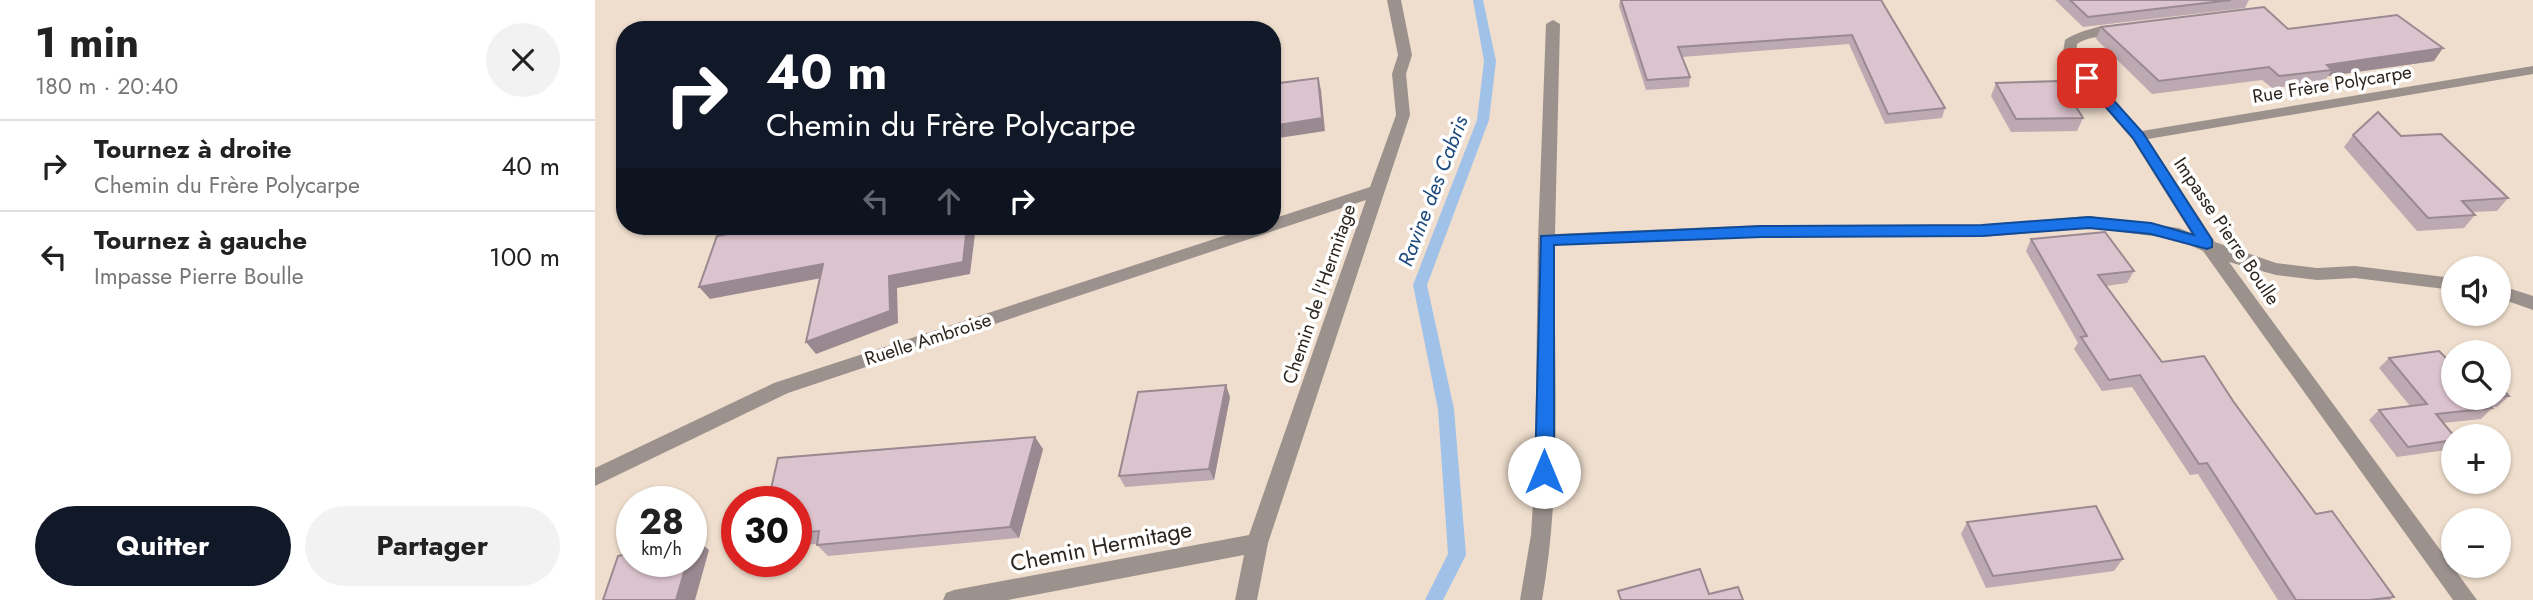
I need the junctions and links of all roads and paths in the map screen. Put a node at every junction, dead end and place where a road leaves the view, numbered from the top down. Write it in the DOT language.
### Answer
graph roads {
  1 [pos="1394,0"];
  2 [pos="1553,24"];
  3 [pos="2136,27"];
  4 [pos="2533,70"];
  5 [pos="2138,136"];
  6 [pos="1376,191"];
  7 [pos="1281,222"];
  8 [pos="1242,235"];
  9 [pos="1546,240"];
  10 [pos="2207,244"];
  11 [pos="2441,283"];
  12 [pos="2511,295"];
  13 [pos="2533,303"];
  14 [pos="595,477"];
  15 [pos="1257,543"];
  16 [pos="954,600"];
  17 [pos="1246,600"];
  18 [pos="1531,600"];
  19 [pos="2466,600"];
  1 -- 6 [label="street, Chemin de l'Hermitage"];
  2 -- 9 [label="street"];
  3 -- 5 [label="street, Impasse Pierre Boulle"];
  4 -- 5 [label="street, Rue Frère Polycarpe"];
  5 -- 10 [label="street, Impasse Pierre Boulle"];
  6 -- 7 [label="street, Ruelle Ambroise"];
  6 -- 15 [label="street, Chemin de l'Hermitage"];
  8 -- 14 [label="street, Ruelle Ambroise"];
  9 -- 10 [label="street"];
  9 -- 18 [label="street"];
  10 -- 11 [label="street"];
  10 -- 19 [label="street, Impasse Pierre Boulle"];
  12 -- 13 [label="street"];
  15 -- 16 [label="street, Chemin Hermitage"];
  15 -- 17 [label="street, Chemin de l'Hermitage"];
}
